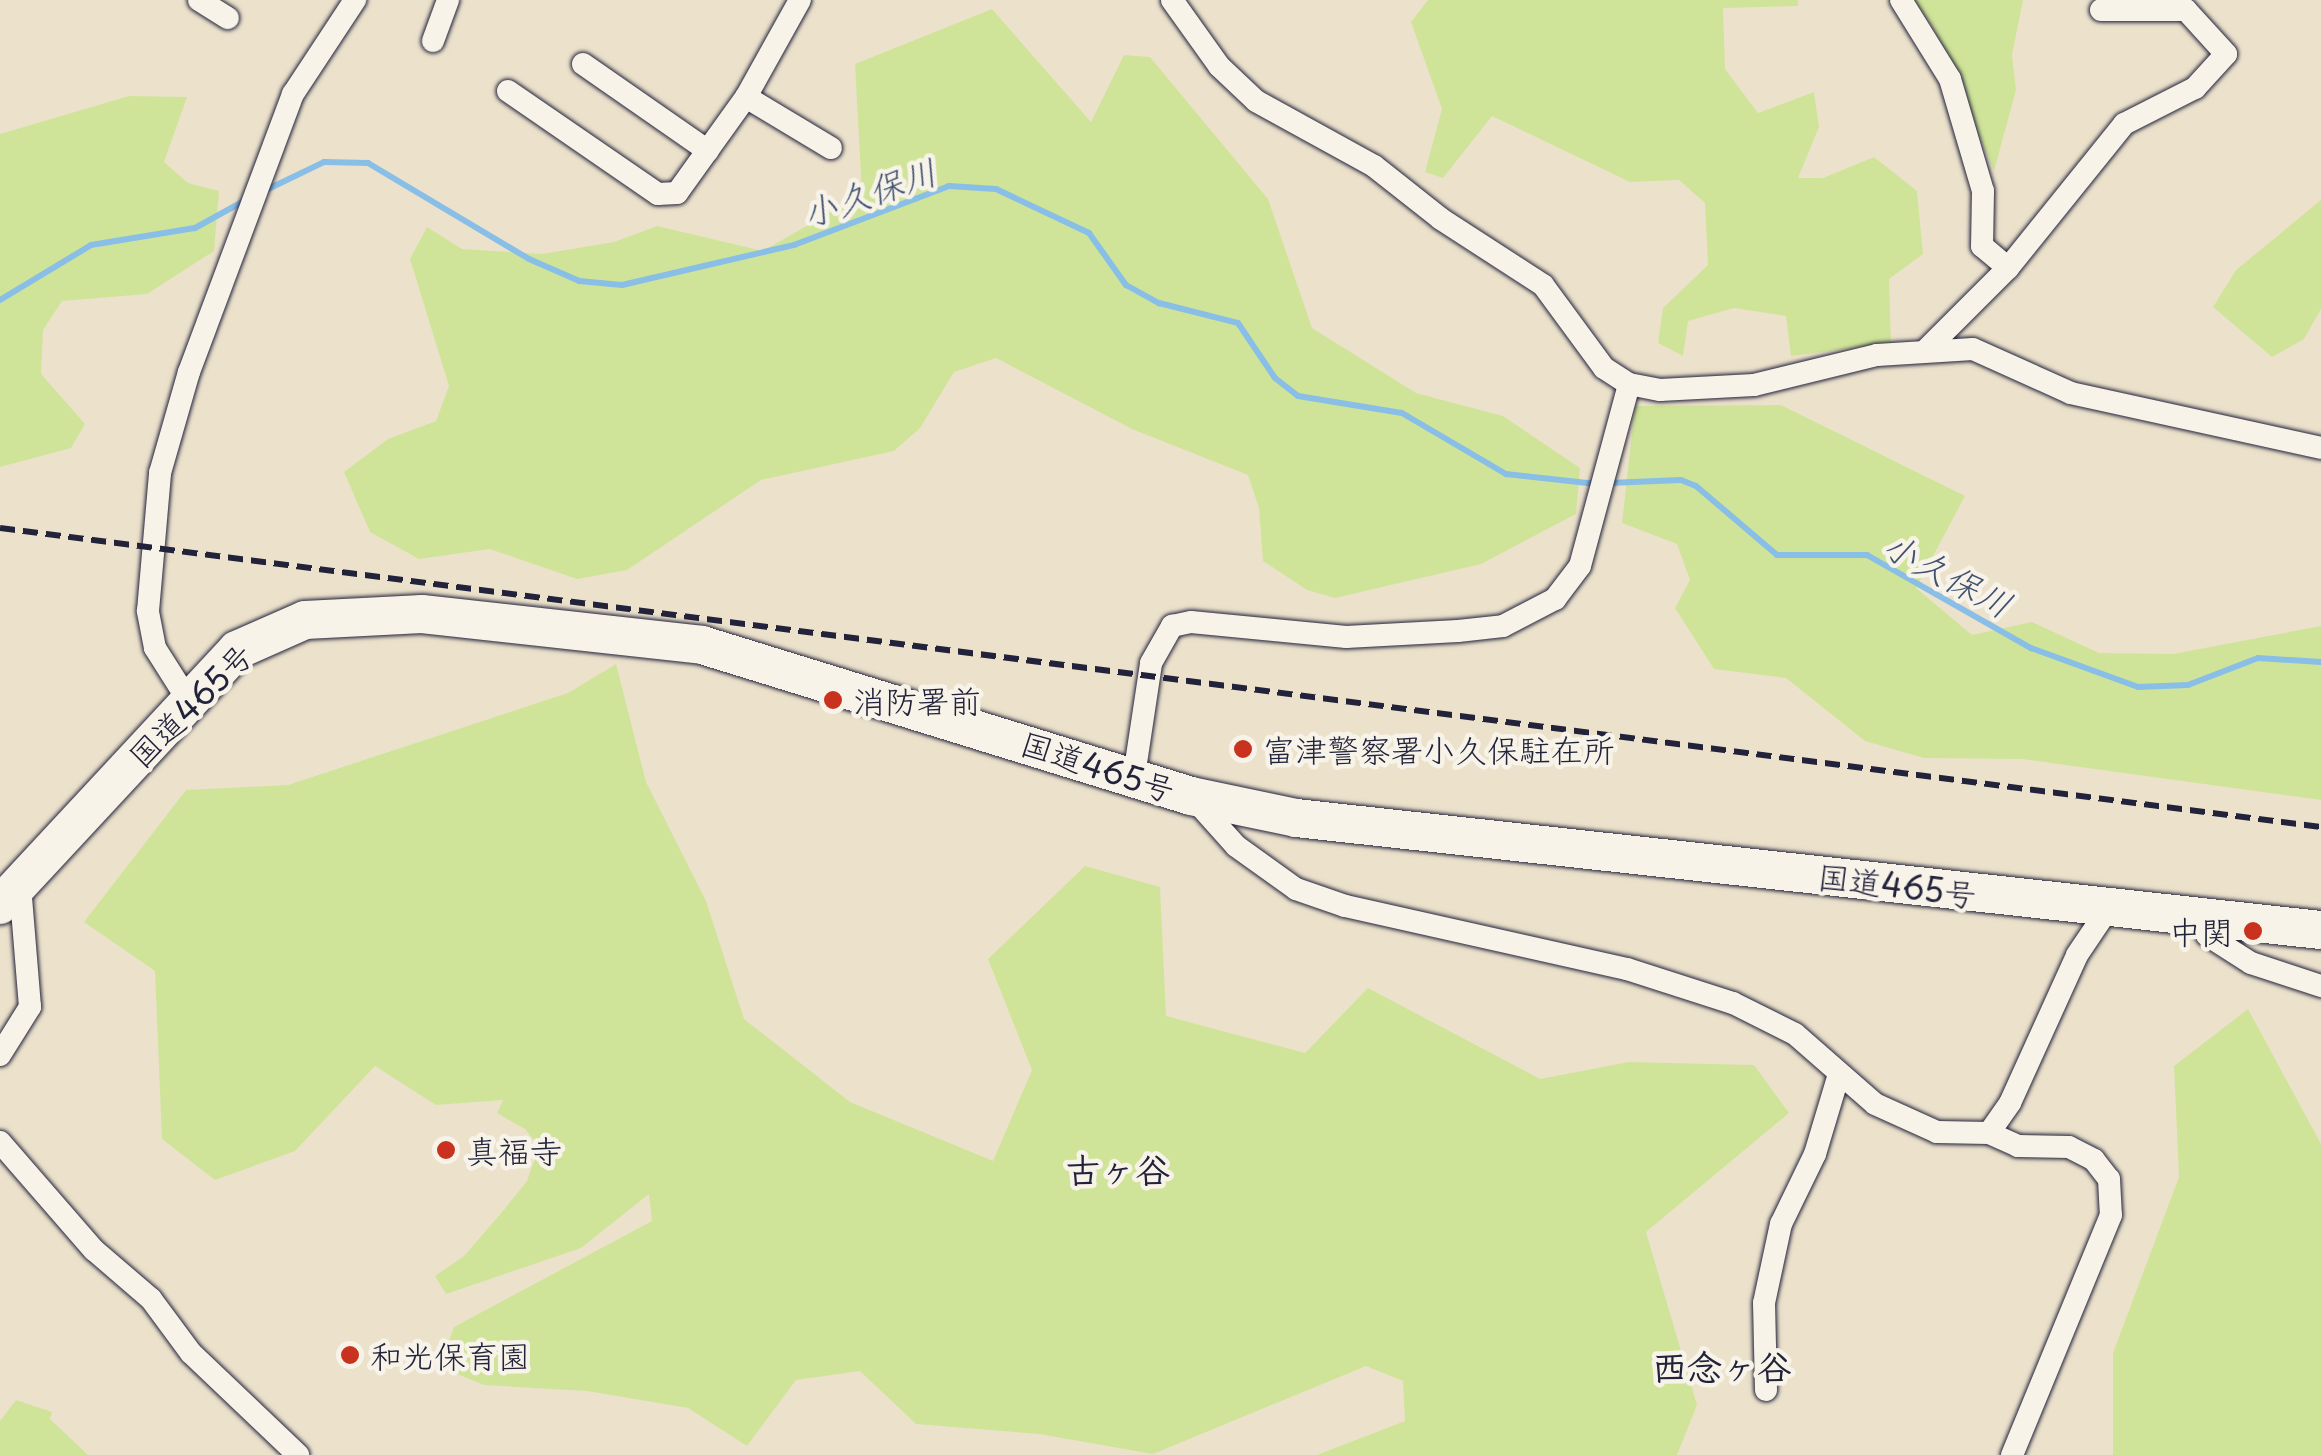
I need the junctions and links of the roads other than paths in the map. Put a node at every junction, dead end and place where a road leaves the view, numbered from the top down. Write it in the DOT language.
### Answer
graph roads {
  1 [pos="199,0"];
  2 [pos="355,0"];
  3 [pos="448,0"];
  4 [pos="800,0"];
  5 [pos="1172,0"];
  6 [pos="1902,0"];
  7 [pos="2101,10"];
  8 [pos="228,18"];
  9 [pos="434,41"];
  10 [pos="583,64"];
  11 [pos="508,91"];
  12 [pos="746,97"];
  13 [pos="831,148"];
  14 [pos="708,150"];
  15 [pos="2008,268"];
  16 [pos="1927,349"];
  17 [pos="1629,384"];
  18 [pos="2321,448"];
  19 [pos="188,700"];
  20 [pos="1134,776"];
  21 [pos="1191,796"];
  22 [pos="10,896"];
  23 [pos="2108,909"];
  24 [pos="2198,916"];
  25 [pos="2321,930"];
  26 [pos="2321,986"];
  27 [pos="0,1055"];
  28 [pos="1839,1074"];
  29 [pos="1989,1133"];
  30 [pos="0,1142"];
  31 [pos="1766,1390"];
  32 [pos="298,1455"];
  33 [pos="2012,1455"];
  1 -- 8 [label="street"];
  2 -- 19 [label="street"];
  3 -- 9 [label="street"];
  4 -- 12 [label="street"];
  5 -- 17 [label="street"];
  6 -- 15 [label="street"];
  7 -- 15 [label="street"];
  10 -- 14 [label="street"];
  11 -- 14 [label="street"];
  12 -- 13 [label="street"];
  12 -- 14 [label="street"];
  15 -- 16 [label="street"];
  16 -- 17 [label="street"];
  16 -- 18 [label="street"];
  17 -- 20 [label="street"];
  19 -- 20 [label="highway, 国道465号"];
  19 -- 22 [label="highway, 国道465号"];
  20 -- 21 [label="highway, 国道465号"];
  21 -- 23 [label="highway, 国道465号"];
  21 -- 28 [label="street"];
  22 -- 27 [label="street"];
  23 -- 24 [label="highway, 国道465号"];
  23 -- 29 [label="street"];
  24 -- 25 [label="highway, 国道465号"];
  24 -- 26 [label="street"];
  28 -- 29 [label="street"];
  28 -- 31 [label="street"];
  29 -- 33 [label="street"];
  30 -- 32 [label="street"];
}
